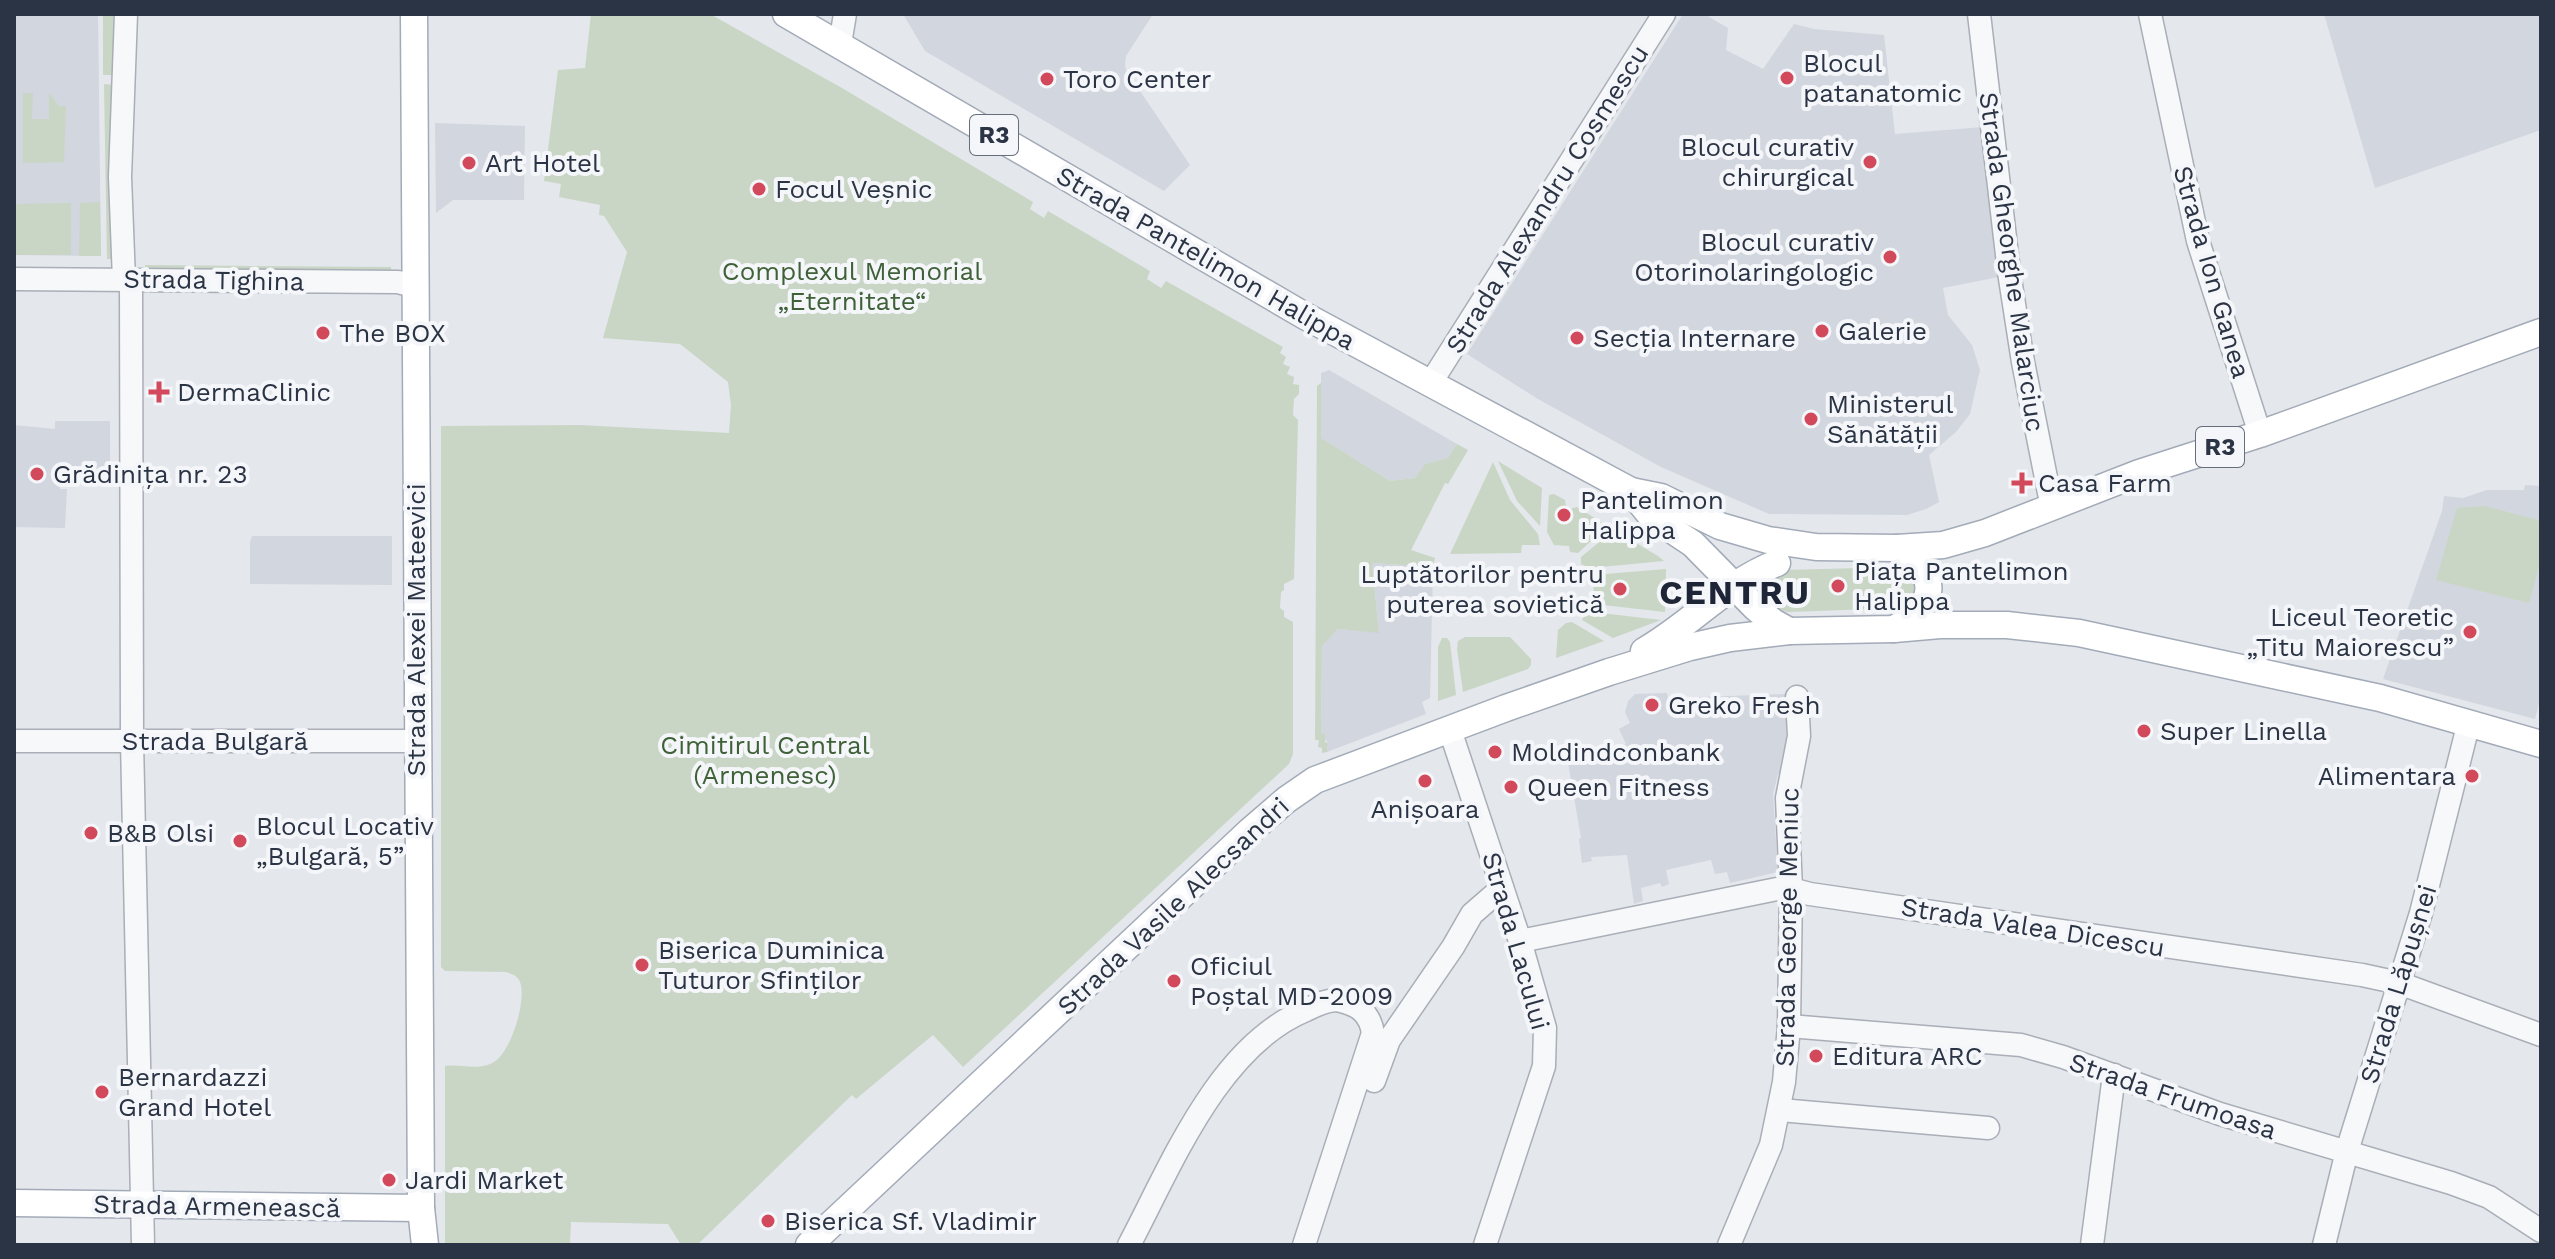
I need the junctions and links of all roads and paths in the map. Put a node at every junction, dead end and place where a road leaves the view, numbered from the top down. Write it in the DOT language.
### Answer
graph roads {
  1 [pos="126,14"];
  2 [pos="414,14"];
  3 [pos="786,14"];
  4 [pos="845,14"];
  5 [pos="1664,14"];
  6 [pos="1979,14"];
  7 [pos="2150,14"];
  8 [pos="840,44"];
  9 [pos="14,279"];
  10 [pos="127,280"];
  11 [pos="414,286"];
  12 [pos="2541,332"];
  13 [pos="1430,384"];
  14 [pos="2260,434"];
  15 [pos="1631,491"];
  16 [pos="2052,508"];
  17 [pos="1816,547"];
  18 [pos="1897,548"];
  19 [pos="1777,563"];
  20 [pos="1734,586"];
  21 [pos="1778,624"];
  22 [pos="1894,629"];
  23 [pos="1609,672"];
  24 [pos="1797,697"];
  25 [pos="2469,722"];
  26 [pos="1450,730"];
  27 [pos="14,741"];
  28 [pos="132,741"];
  29 [pos="417,741"];
  30 [pos="2541,744"];
  31 [pos="1502,888"];
  32 [pos="1791,889"];
  33 [pos="1520,941"];
  34 [pos="2399,983"];
  35 [pos="1789,1026"];
  36 [pos="2541,1035"];
  37 [pos="2114,1075"];
  38 [pos="1780,1110"];
  39 [pos="1359,1123"];
  40 [pos="1988,1128"];
  41 [pos="2347,1151"];
  42 [pos="14,1203"];
  43 [pos="142,1205"];
  44 [pos="421,1208"];
  45 [pos="2541,1231"];
  46 [pos="143,1245"];
  47 [pos="425,1245"];
  48 [pos="809,1245"];
  49 [pos="1129,1245"];
  50 [pos="1304,1245"];
  51 [pos="1485,1245"];
  52 [pos="1729,1245"];
  53 [pos="2092,1245"];
  54 [pos="2324,1245"];
  1 -- 10 [label="street"];
  2 -- 11 [label="main road, Strada Alexei Mateevici"];
  3 -- 8 [label="main road, Strada Pantelimon Halippa / R3"];
  4 -- 8 [label="street"];
  5 -- 13 [label="street, Strada Alexandru Cosmescu"];
  6 -- 16 [label="street, Strada Gheorghe Malarciuc"];
  7 -- 14 [label="street, Strada Ion Ganea"];
  8 -- 13 [label="main road, Strada Pantelimon Halippa / R3"];
  9 -- 10 [label="street, Strada Tighina"];
  10 -- 11 [label="street, Strada Tighina"];
  10 -- 28 [label="street"];
  11 -- 29 [label="main road, Strada Alexei Mateevici"];
  12 -- 14 [label="main road, R3"];
  13 -- 15 [label="main road, Strada Pantelimon Halippa / R3"];
  14 -- 16 [label="main road, R3"];
  15 -- 17 [label="main road, Strada Pantelimon Halippa / R3"];
  15 -- 20 [label="main road, Strada Pantelimon Halippa / R3"];
  16 -- 18 [label="main road, R3"];
  17 -- 18 [label="main road, R3"];
  17 -- 19 [label="main road, R3"];
  18 -- 22 [label="main road"];
  19 -- 20 [label="main road"];
  19 -- 21 [label="main road"];
  20 -- 21 [label="main road, Strada Pantelimon Halippa / R3"];
  20 -- 23 [label="main road"];
  21 -- 22 [label="main road"];
  21 -- 23 [label="main road, Strada Vasile Alecsandri"];
  22 -- 25 [label="main road"];
  23 -- 26 [label="main road, Strada Vasile Alecsandri"];
  24 -- 32 [label="street, Strada George Meniuc"];
  25 -- 30 [label="main road"];
  25 -- 34 [label="street, Strada Lăpușnei"];
  26 -- 31 [label="street, Strada Lacului"];
  26 -- 48 [label="main road, Strada Vasile Alecsandri"];
  27 -- 28 [label="street, Strada Bulgară"];
  28 -- 29 [label="street, Strada Bulgară"];
  28 -- 43 [label="street"];
  29 -- 44 [label="main road, Strada Alexei Mateevici"];
  31 -- 33 [label="street, Strada Lacului"];
  31 -- 39 [label="street"];
  32 -- 33 [label="street, Strada Valea Dicescu"];
  32 -- 34 [label="street, Strada Valea Dicescu"];
  32 -- 35 [label="street, Strada George Meniuc"];
  33 -- 51 [label="street, Strada Lacului"];
  34 -- 36 [label="street, Strada Valea Dicescu"];
  34 -- 41 [label="street, Strada Lăpușnei"];
  35 -- 37 [label="street, Strada Frumoasa"];
  35 -- 38 [label="street, Strada George Meniuc"];
  37 -- 41 [label="street, Strada Frumoasa"];
  37 -- 53 [label="street"];
  38 -- 40 [label="street"];
  38 -- 52 [label="street, Strada George Meniuc"];
  41 -- 45 [label="street, Strada Frumoasa"];
  41 -- 54 [label="street, Strada Lăpușnei"];
  42 -- 43 [label="main road, Strada Armenească"];
  43 -- 44 [label="main road, Strada Armenească"];
  43 -- 46 [label="street"];
  44 -- 47 [label="main road, Strada Alexei Mateevici"];
  49 -- 50 [label="street"];
}
